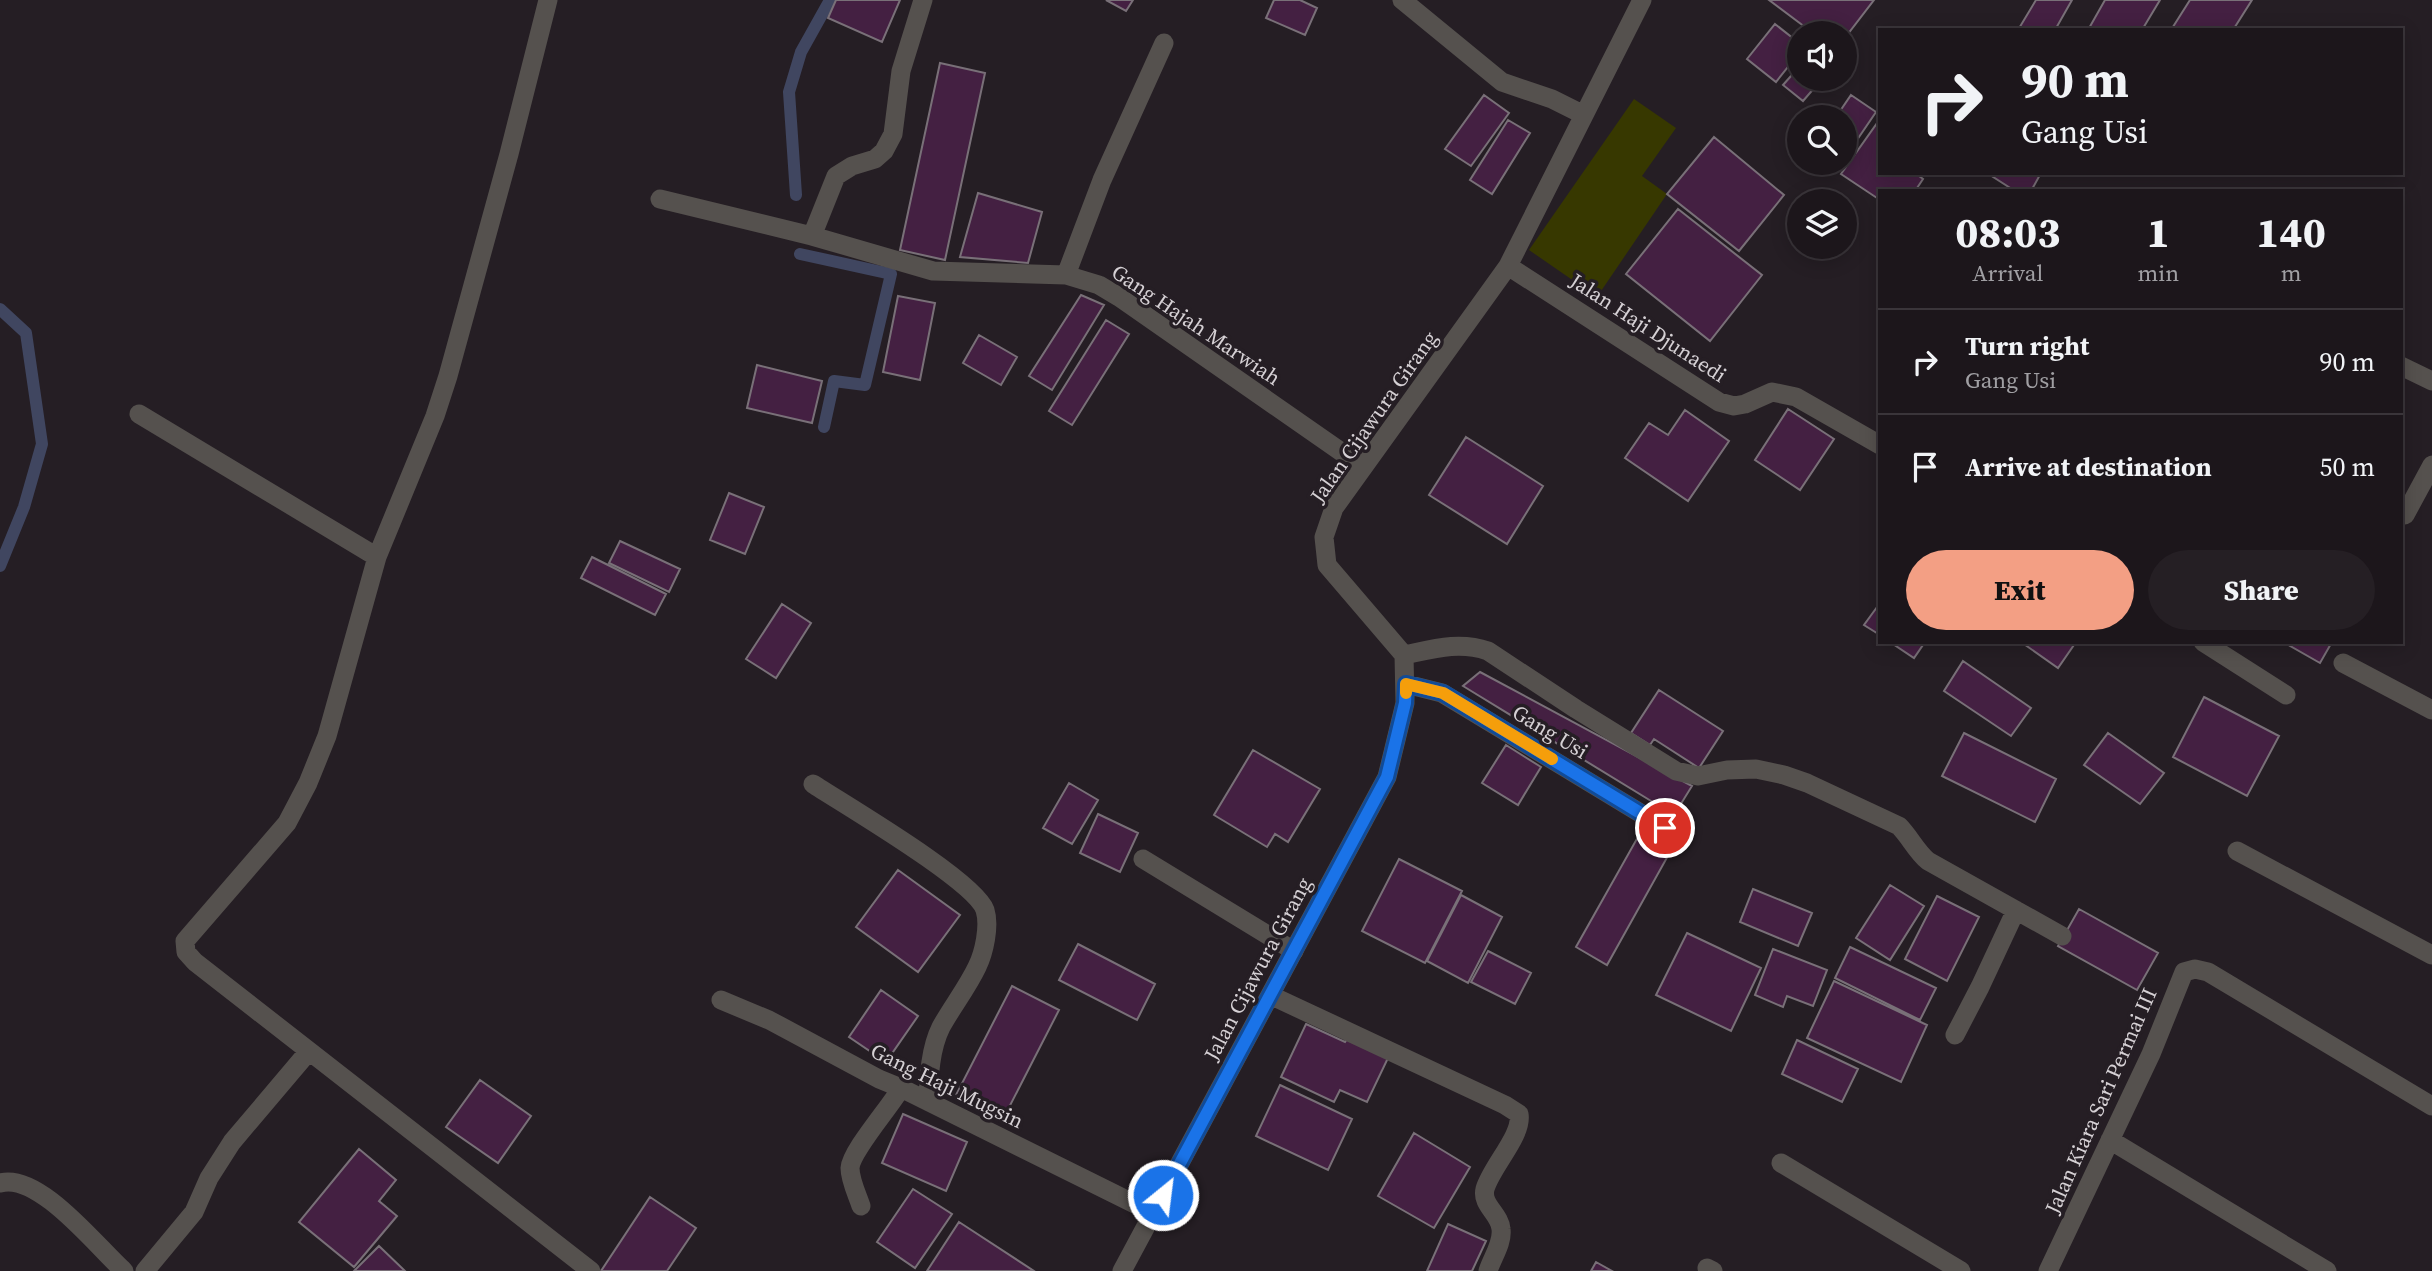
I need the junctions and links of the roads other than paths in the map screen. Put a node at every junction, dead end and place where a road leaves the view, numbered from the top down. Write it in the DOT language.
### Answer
graph roads {
  1 [pos="548,0"];
  2 [pos="923,0"];
  3 [pos="1402,0"];
  4 [pos="1642,0"];
  5 [pos="1164,43"];
  6 [pos="1584,115"];
  7 [pos="660,199"];
  8 [pos="812,236"];
  9 [pos="1508,265"];
  10 [pos="1066,275"];
  11 [pos="2403,367"];
  12 [pos="2432,382"];
  13 [pos="139,414"];
  14 [pos="1878,444"];
  15 [pos="1363,467"];
  16 [pos="2430,474"];
  17 [pos="2405,515"];
  18 [pos="377,557"];
  19 [pos="2206,644"];
  20 [pos="1405,655"];
  21 [pos="2343,663"];
  22 [pos="1406,684"];
  23 [pos="2286,695"];
  24 [pos="2432,710"];
  25 [pos="813,784"];
  26 [pos="1665,828"];
  27 [pos="2237,851"];
  28 [pos="1143,859"];
  29 [pos="2016,910"];
  30 [pos="2062,936"];
  31 [pos="1294,951"];
  32 [pos="2432,955"];
  33 [pos="1270,995"];
  34 [pos="721,1000"];
  35 [pos="1955,1035"];
  36 [pos="309,1051"];
  37 [pos="901,1088"];
  38 [pos="928,1101"];
  39 [pos="2432,1106"];
  40 [pos="2110,1140"];
  41 [pos="1781,1163"];
  42 [pos="3,1182"];
  43 [pos="861,1206"];
  44 [pos="1153,1213"];
  45 [pos="124,1271"];
  46 [pos="145,1271"];
  47 [pos="591,1271"];
  48 [pos="1122,1271"];
  49 [pos="1488,1271"];
  50 [pos="1961,1271"];
  51 [pos="2048,1271"];
  52 [pos="2327,1271"];
  1 -- 18 [label="street"];
  2 -- 8 [label="street"];
  3 -- 6 [label="street"];
  4 -- 6 [label="street, Jalan Cijawura Girang"];
  5 -- 10 [label="street"];
  6 -- 9 [label="street, Jalan Cijawura Girang"];
  7 -- 8 [label="street, Gang Hajah Marwiah"];
  8 -- 10 [label="street, Gang Hajah Marwiah"];
  9 -- 14 [label="street, Jalan Haji Djunaedi"];
  9 -- 15 [label="street, Jalan Cijawura Girang"];
  10 -- 15 [label="street, Gang Hajah Marwiah"];
  11 -- 12 [label="street"];
  13 -- 18 [label="street"];
  15 -- 20 [label="street, Jalan Cijawura Girang"];
  16 -- 17 [label="street"];
  18 -- 36 [label="street"];
  19 -- 23 [label="street"];
  20 -- 22 [label="street, Jalan Cijawura Girang"];
  20 -- 29 [label="street"];
  21 -- 24 [label="street"];
  22 -- 26 [label="street, Gang Usi"];
  22 -- 31 [label="street, Jalan Cijawura Girang"];
  25 -- 38 [label="street"];
  27 -- 32 [label="street"];
  28 -- 31 [label="street"];
  29 -- 30 [label="street"];
  29 -- 35 [label="street"];
  31 -- 33 [label="street, Jalan Cijawura Girang"];
  33 -- 44 [label="street, Jalan Cijawura Girang"];
  33 -- 49 [label="street"];
  34 -- 37 [label="street, Gang Haji Mugsin"];
  36 -- 46 [label="street"];
  36 -- 47 [label="street"];
  37 -- 38 [label="street, Gang Haji Mugsin"];
  37 -- 43 [label="street"];
  38 -- 44 [label="street, Gang Haji Mugsin"];
  39 -- 40 [label="street, Jalan Kiara Sari Permai III"];
  40 -- 51 [label="street, Jalan Kiara Sari Permai III"];
  40 -- 52 [label="street"];
  41 -- 50 [label="street"];
  42 -- 45 [label="street"];
  44 -- 48 [label="street, Jalan Cijawura Girang"];
}
